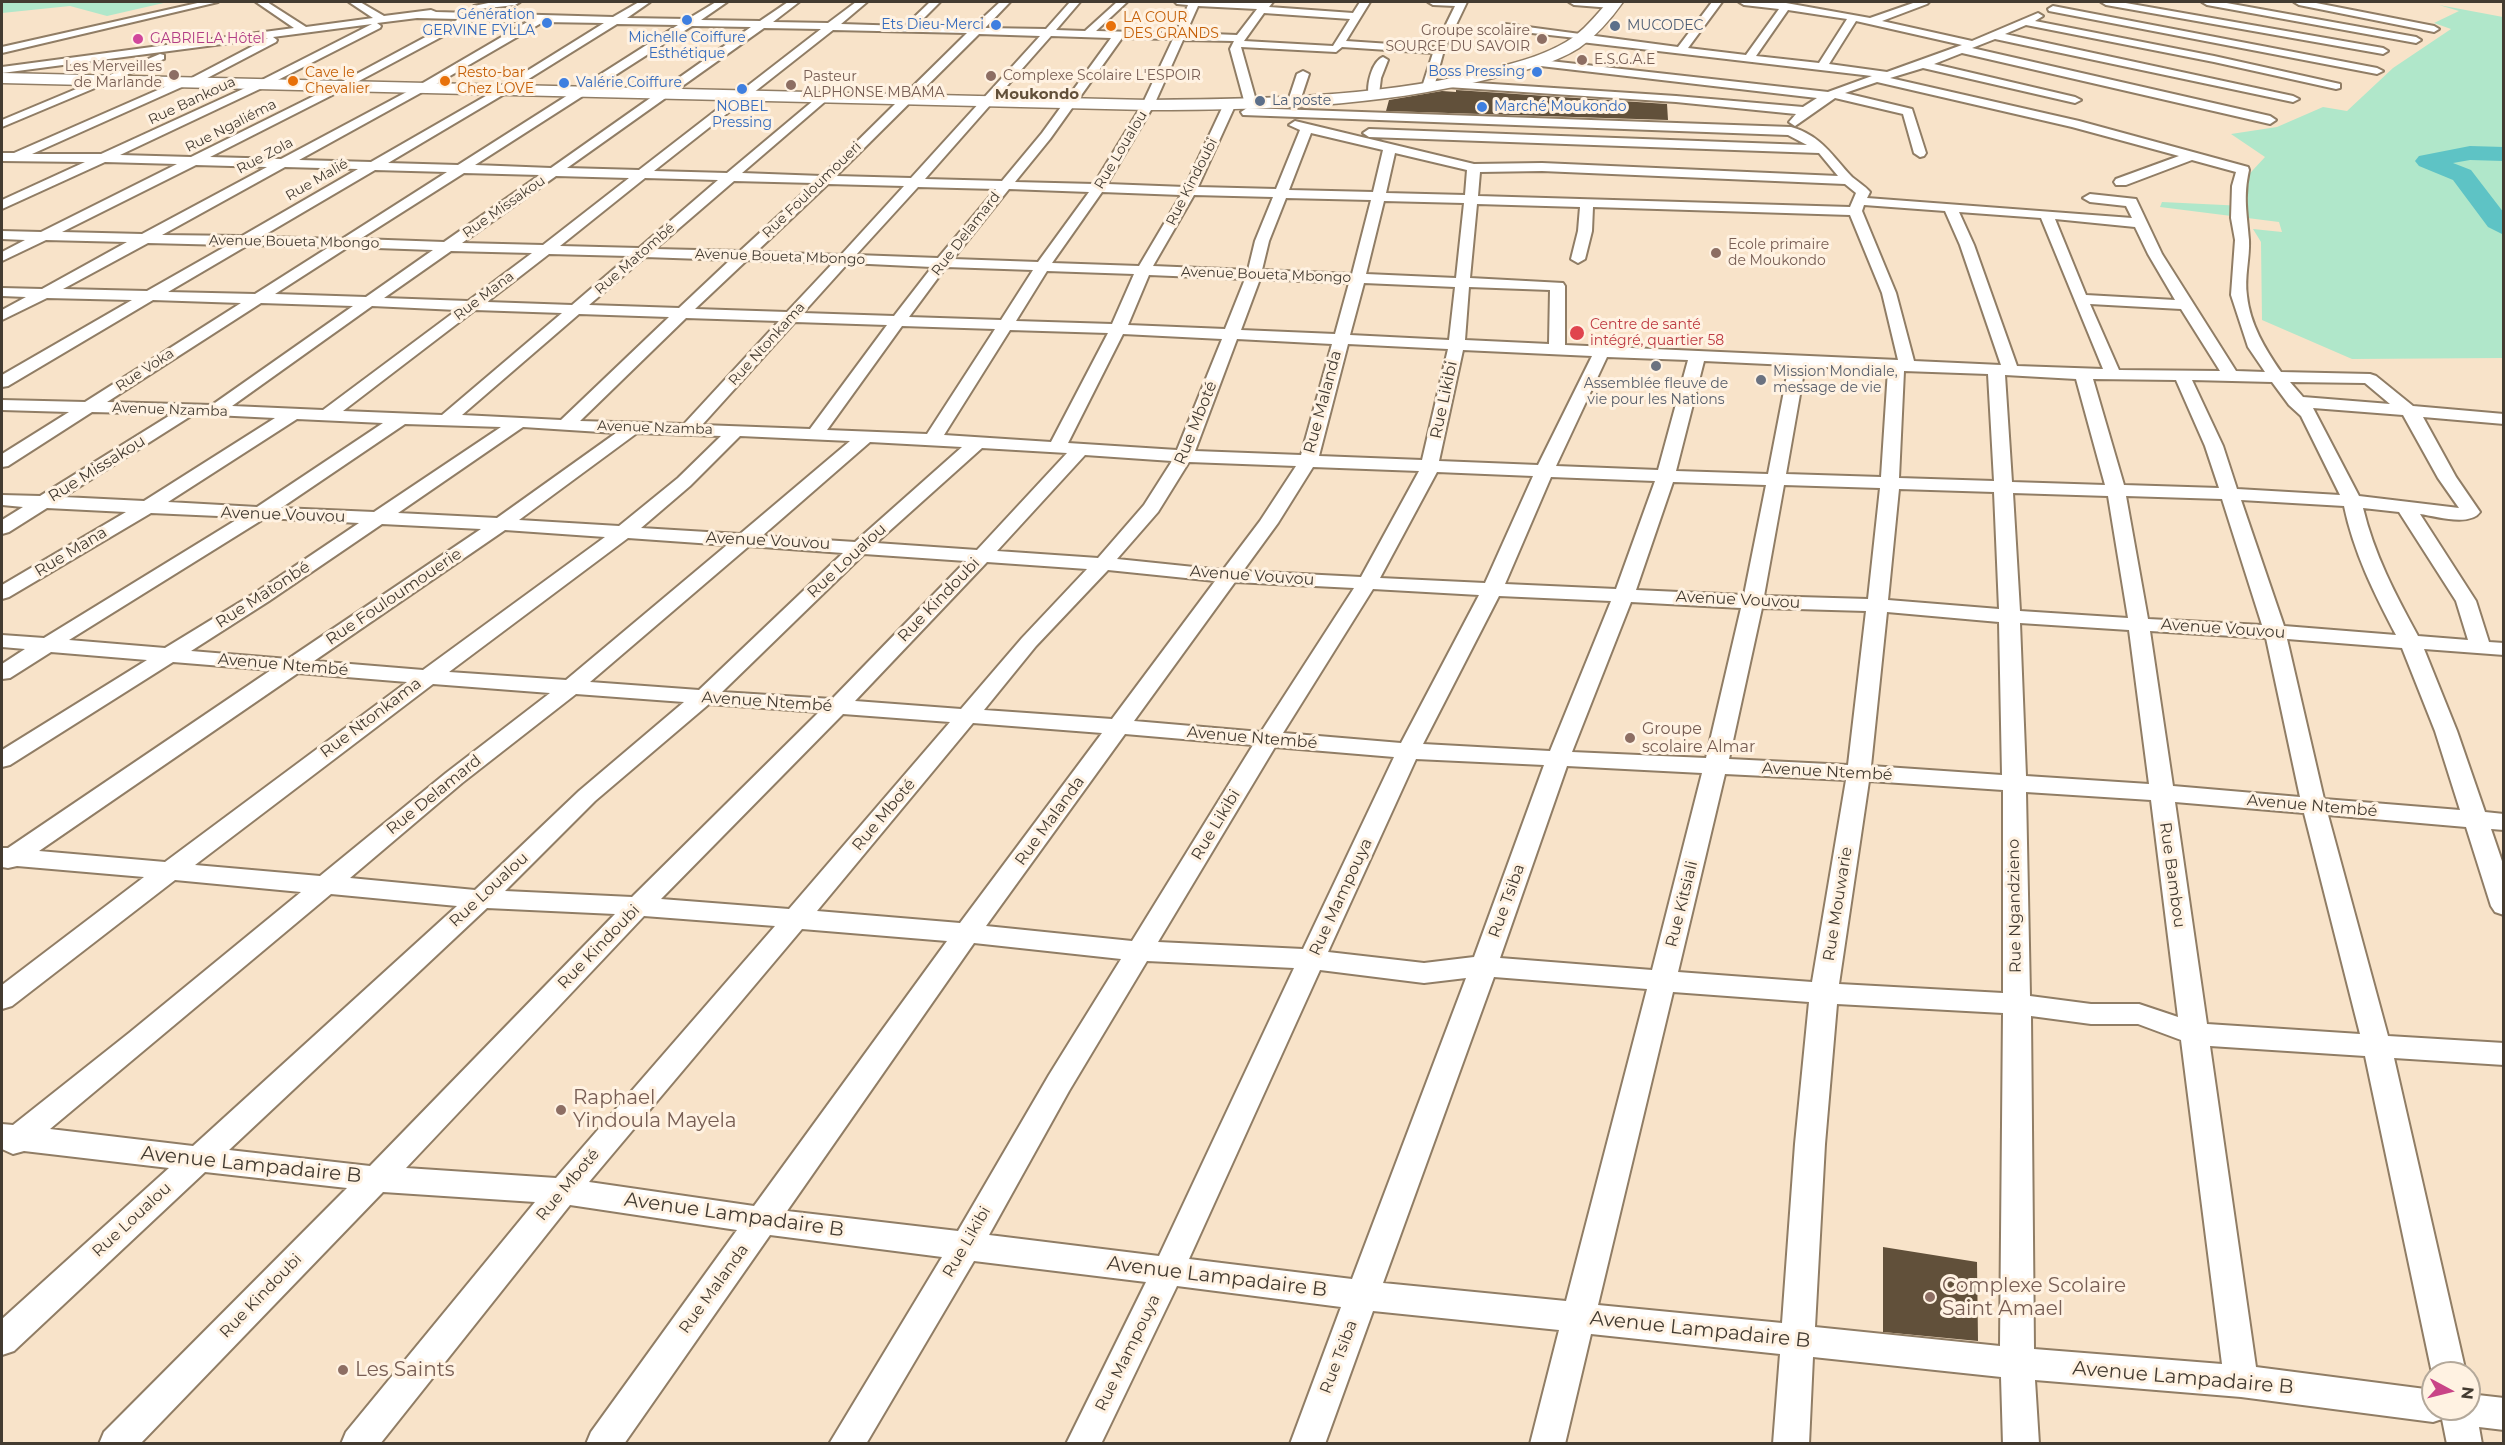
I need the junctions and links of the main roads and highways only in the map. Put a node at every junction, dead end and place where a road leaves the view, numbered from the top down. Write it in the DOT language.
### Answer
graph roads {
  1 [pos="1614,4"];
  2 [pos="3,72"];
  1 -- 2 [label="main road"];
}
